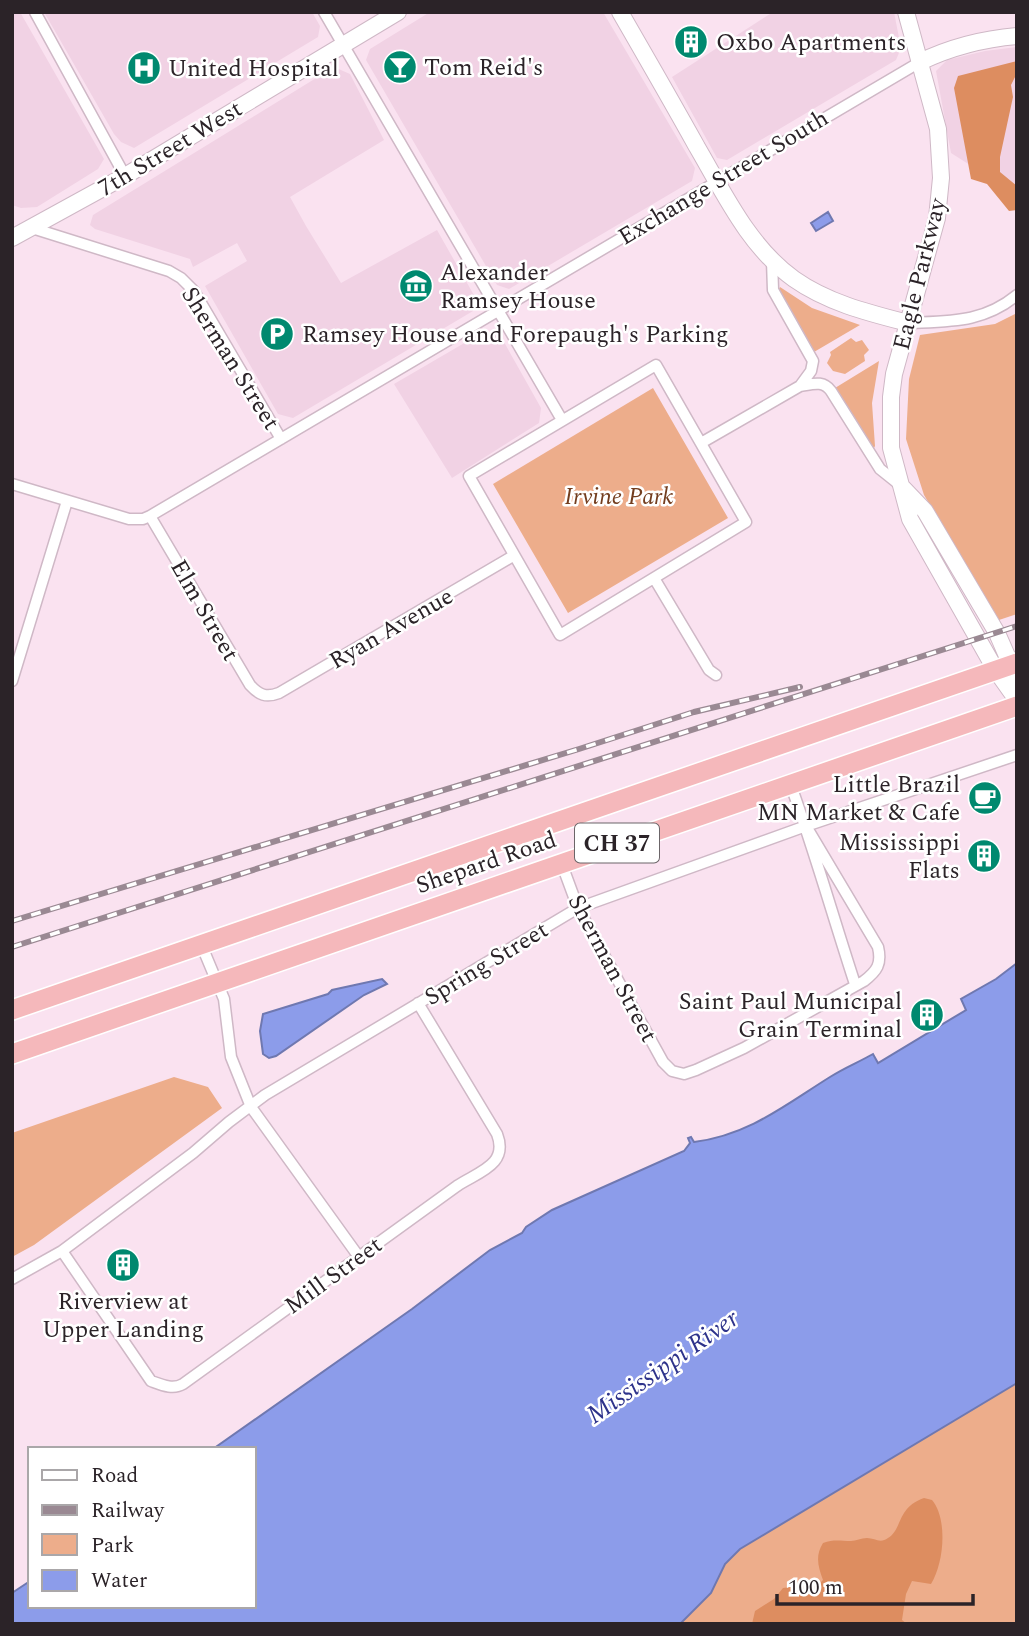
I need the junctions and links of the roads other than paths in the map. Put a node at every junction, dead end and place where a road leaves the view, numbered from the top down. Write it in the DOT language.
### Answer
graph roads {
  1 [pos="34,12"];
  2 [pos="324,12"];
  3 [pos="398,12"];
  4 [pos="620,12"];
  5 [pos="906,12"];
  6 [pos="1017,36"];
  7 [pos="342,45"];
  8 [pos="919,62"];
  9 [pos="125,176"];
  10 [pos="717,180"];
  11 [pos="12,222"];
  12 [pos="32,228"];
  13 [pos="12,238"];
  14 [pos="772,261"];
  15 [pos="1017,295"];
  16 [pos="498,310"];
  17 [pos="908,323"];
  18 [pos="800,386"];
  19 [pos="562,420"];
  20 [pos="281,439"];
  21 [pos="701,443"];
  22 [pos="12,484"];
  23 [pos="901,486"];
  24 [pos="67,500"];
  25 [pos="150,516"];
  26 [pos="513,556"];
  27 [pos="654,578"];
  28 [pos="1008,666"];
  29 [pos="716,676"];
  30 [pos="12,681"];
  31 [pos="1017,690"];
  32 [pos="267,696"];
  33 [pos="1017,700"];
  34 [pos="1017,706"];
  35 [pos="1017,755"];
  36 [pos="790,783"];
  37 [pos="806,827"];
  38 [pos="561,862"];
  39 [pos="578,908"];
  40 [pos="201,944"];
  41 [pos="218,981"];
  42 [pos="855,985"];
  43 [pos="418,1003"];
  44 [pos="12,1010"];
  45 [pos="12,1054"];
  46 [pos="251,1107"];
  47 [pos="62,1251"];
  48 [pos="359,1257"];
  49 [pos="12,1279"];
  1 -- 9 [label="street"];
  2 -- 7 [label="street"];
  3 -- 7 [label="street, 7th Street West"];
  4 -- 10 [label="street"];
  5 -- 8 [label="street, Eagle Parkway"];
  6 -- 8 [label="street, Exchange Street South"];
  7 -- 9 [label="street, 7th Street West"];
  7 -- 16 [label="street"];
  8 -- 10 [label="street, Exchange Street South"];
  8 -- 17 [label="street, Eagle Parkway"];
  9 -- 12 [label="street, 7th Street West"];
  10 -- 14 [label="street"];
  10 -- 16 [label="street, Exchange Street South"];
  11 -- 12 [label="street"];
  12 -- 13 [label="street, 7th Street West"];
  12 -- 20 [label="street, Sherman Street"];
  14 -- 17 [label="street"];
  14 -- 18 [label="street"];
  15 -- 17 [label="street"];
  16 -- 19 [label="street"];
  16 -- 20 [label="street, Exchange Street South"];
  17 -- 23 [label="street, Eagle Parkway"];
  18 -- 21 [label="street"];
  18 -- 23 [label="street"];
  19 -- 21 [label="street"];
  19 -- 26 [label="street"];
  20 -- 25 [label="street, Exchange Street South"];
  21 -- 27 [label="street"];
  22 -- 24 [label="street"];
  23 -- 28 [label="street, Eagle Parkway"];
  24 -- 25 [label="street"];
  24 -- 30 [label="street"];
  25 -- 32 [label="street, Elm Street"];
  26 -- 27 [label="street"];
  26 -- 32 [label="street, Ryan Avenue"];
  27 -- 29 [label="street"];
  28 -- 31 [label="street, Eagle Parkway"];
  28 -- 33 [label="street, Eagle Parkway"];
  28 -- 40 [label="highway, Shepard Road / CH 37"];
  34 -- 36 [label="highway, Shepard Road / CH 37"];
  35 -- 37 [label="street, Spring Street"];
  36 -- 37 [label="street"];
  36 -- 38 [label="highway, Shepard Road / CH 37"];
  37 -- 39 [label="street, Spring Street"];
  37 -- 42 [label="street"];
  37 -- 42 [label="street"];
  38 -- 39 [label="street, Sherman Street"];
  38 -- 41 [label="highway, Shepard Road / CH 37"];
  39 -- 42 [label="street, Sherman Street"];
  39 -- 43 [label="street, Spring Street"];
  40 -- 41 [label="street"];
  40 -- 44 [label="highway, Shepard Road / CH 37"];
  41 -- 45 [label="highway, Shepard Road / CH 37"];
  41 -- 46 [label="street"];
  43 -- 46 [label="street, Spring Street"];
  43 -- 48 [label="street, Mill Street"];
  46 -- 47 [label="street, Spring Street"];
  46 -- 48 [label="street"];
  47 -- 48 [label="street, Mill Street"];
  47 -- 49 [label="street, Spring Street"];
}
